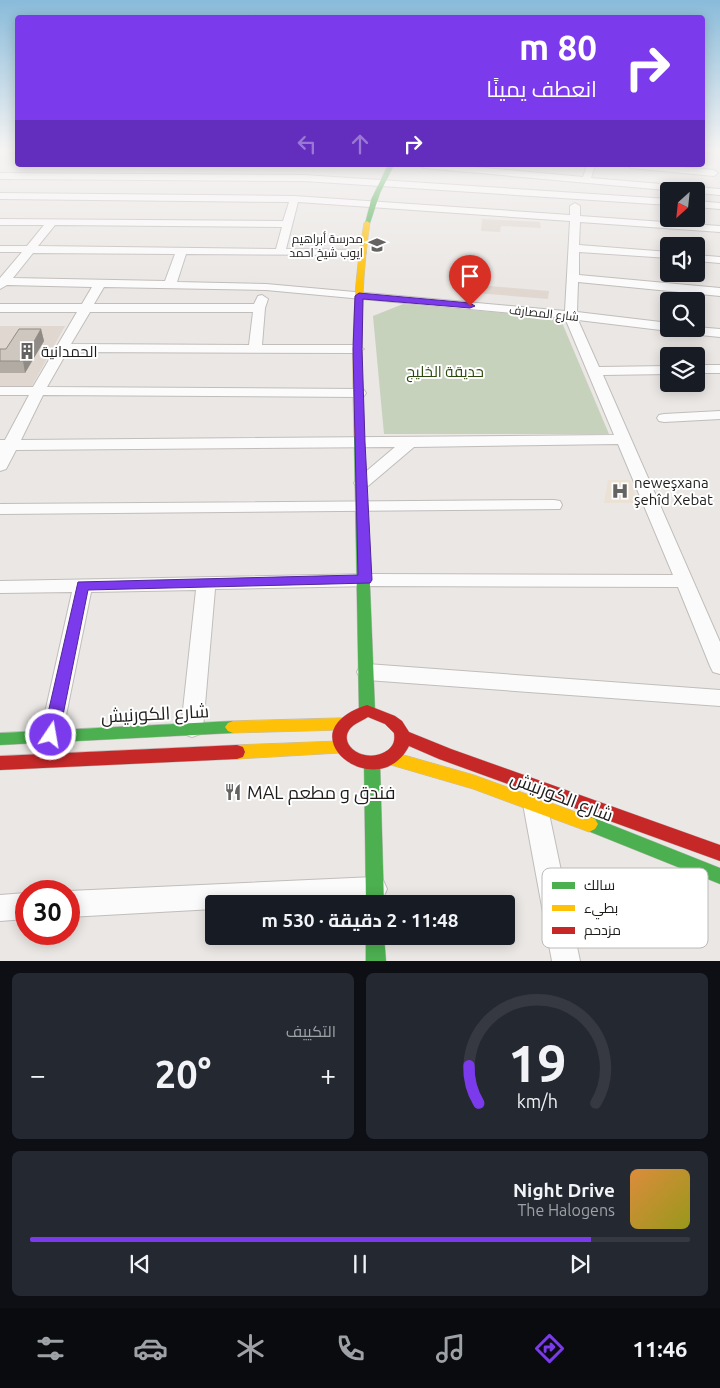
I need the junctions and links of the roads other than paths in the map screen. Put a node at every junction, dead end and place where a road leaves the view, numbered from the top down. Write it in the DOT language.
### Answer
graph roads {
  1 [pos="69,194"];
  2 [pos="227,194"];
  3 [pos="376,194"];
  4 [pos="544,194"];
  5 [pos="638,194"];
  6 [pos="0,196"];
  7 [pos="575,196"];
  8 [pos="67,197"];
  9 [pos="225,198"];
  10 [pos="294,199"];
  11 [pos="640,201"];
  12 [pos="660,202"];
  13 [pos="371,205"];
  14 [pos="705,205"];
  15 [pos="720,206"];
  16 [pos="155,211"];
  17 [pos="574,218"];
  18 [pos="0,222"];
  19 [pos="52,222"];
  20 [pos="288,224"];
  21 [pos="720,229"];
  22 [pos="574,248"];
  23 [pos="0,249"];
  24 [pos="31,249"];
  25 [pos="182,251"];
  26 [pos="280,252"];
  27 [pos="361,253"];
  28 [pos="660,255"];
  29 [pos="705,259"];
  30 [pos="720,260"];
  31 [pos="573,278"];
  32 [pos="1,283"];
  33 [pos="100,283"];
  34 [pos="170,284"];
  35 [pos="266,287"];
  36 [pos="720,292"];
  37 [pos="359,296"];
  38 [pos="86,307"];
  39 [pos="0,308"];
  40 [pos="259,308"];
  41 [pos="570,315"];
  42 [pos="660,326"];
  43 [pos="62,348"];
  44 [pos="255,349"];
  45 [pos="357,349"];
  46 [pos="705,369"];
  47 [pos="720,369"];
  48 [pos="660,370"];
  49 [pos="593,371"];
  50 [pos="0,391"];
  51 [pos="38,391"];
  52 [pos="359,393"];
  53 [pos="720,415"];
  54 [pos="664,418"];
  55 [pos="623,439"];
  56 [pos="359,442"];
  57 [pos="410,442"];
  58 [pos="6,445"];
  59 [pos="0,466"];
  60 [pos="362,483"];
  61 [pos="554,505"];
  62 [pos="362,507"];
  63 [pos="0,508"];
  64 [pos="365,580"];
  65 [pos="685,581"];
  66 [pos="206,583"];
  67 [pos="83,586"];
  68 [pos="0,587"];
  69 [pos="720,666"];
  70 [pos="368,672"];
  71 [pos="720,698"];
  72 [pos="367,711"];
  73 [pos="342,724"];
  74 [pos="192,728"];
  75 [pos="51,735"];
  76 [pos="402,736"];
  77 [pos="0,738"];
  78 [pos="340,747"];
  79 [pos="390,758"];
  80 [pos="0,763"];
  81 [pos="372,763"];
  82 [pos="535,804"];
  83 [pos="720,853"];
  84 [pos="548,868"];
  85 [pos="699,868"];
  86 [pos="708,871"];
  87 [pos="720,876"];
  88 [pos="374,895"];
  89 [pos="205,901"];
  90 [pos="80,904"];
  91 [pos="15,907"];
  92 [pos="0,908"];
  93 [pos="376,945"];
  94 [pos="376,960"];
  1 -- 8 [label="street"];
  2 -- 9 [label="street"];
  3 -- 13 [label="street"];
  4 -- 7 [label="street"];
  5 -- 11 [label="street"];
  6 -- 8 [label="street"];
  7 -- 11 [label="street"];
  7 -- 17 [label="street"];
  8 -- 16 [label="street"];
  9 -- 10 [label="street"];
  9 -- 16 [label="street"];
  10 -- 13 [label="street"];
  10 -- 20 [label="street"];
  11 -- 12 [label="street"];
  13 -- 17 [label="street"];
  13 -- 27 [label="street"];
  14 -- 15 [label="street"];
  16 -- 19 [label="street"];
  16 -- 20 [label="street"];
  17 -- 21 [label="street"];
  17 -- 22 [label="street"];
  18 -- 19 [label="street"];
  19 -- 24 [label="street"];
  20 -- 26 [label="street"];
  22 -- 28 [label="street"];
  22 -- 31 [label="street"];
  23 -- 24 [label="street"];
  24 -- 25 [label="street"];
  24 -- 32 [label="street"];
  25 -- 26 [label="street"];
  25 -- 34 [label="street"];
  26 -- 27 [label="street"];
  27 -- 37 [label="street"];
  29 -- 30 [label="street"];
  31 -- 36 [label="street"];
  31 -- 41 [label="street"];
  32 -- 33 [label="street, شارع المصارف"];
  33 -- 34 [label="street, شارع المصارف"];
  33 -- 38 [label="street"];
  34 -- 35 [label="street, شارع المصارف"];
  35 -- 37 [label="street, شارع المصارف"];
  35 -- 40 [label="street"];
  37 -- 41 [label="street, شارع المصارف"];
  37 -- 45 [label="street"];
  38 -- 39 [label="street"];
  38 -- 40 [label="street"];
  38 -- 43 [label="street"];
  40 -- 44 [label="street"];
  41 -- 42 [label="street, شارع المصارف"];
  41 -- 49 [label="street"];
  43 -- 44 [label="street"];
  43 -- 51 [label="street"];
  44 -- 45 [label="street"];
  45 -- 52 [label="street"];
  46 -- 47 [label="street"];
  48 -- 49 [label="street"];
  49 -- 55 [label="street"];
  50 -- 51 [label="street"];
  51 -- 52 [label="street"];
  51 -- 58 [label="street"];
  52 -- 56 [label="street"];
  53 -- 54 [label="street"];
  55 -- 57 [label="street"];
  55 -- 65 [label="street"];
  56 -- 57 [label="street"];
  56 -- 58 [label="street"];
  56 -- 60 [label="street"];
  57 -- 60 [label="street"];
  58 -- 59 [label="street"];
  60 -- 62 [label="street"];
  61 -- 62 [label="street"];
  62 -- 63 [label="street"];
  62 -- 64 [label="street"];
  64 -- 65 [label="street"];
  64 -- 66 [label="street"];
  64 -- 70 [label="street"];
  65 -- 69 [label="street"];
  66 -- 67 [label="street"];
  66 -- 74 [label="street"];
  67 -- 68 [label="street"];
  67 -- 75 [label="street"];
  70 -- 71 [label="street"];
  70 -- 72 [label="street"];
  72 -- 73 [label="street"];
  72 -- 76 [label="street"];
  73 -- 74 [label="street, شارع الكورنيش"];
  73 -- 78 [label="street"];
  74 -- 75 [label="street, شارع الكورنيش"];
  75 -- 77 [label="street, شارع الكورنيش"];
  76 -- 79 [label="street"];
  76 -- 83 [label="street, شارع الكورنيش"];
  78 -- 80 [label="street"];
  78 -- 81 [label="street"];
  79 -- 81 [label="street"];
  79 -- 82 [label="street, شارع الكورنيش"];
  81 -- 88 [label="street"];
  82 -- 84 [label="street"];
  82 -- 85 [label="street, شارع الكورنيش"];
  86 -- 87 [label="street, شارع الكورنيش"];
  89 -- 90 [label="street"];
  91 -- 92 [label="street"];
  93 -- 94 [label="street"];
}
